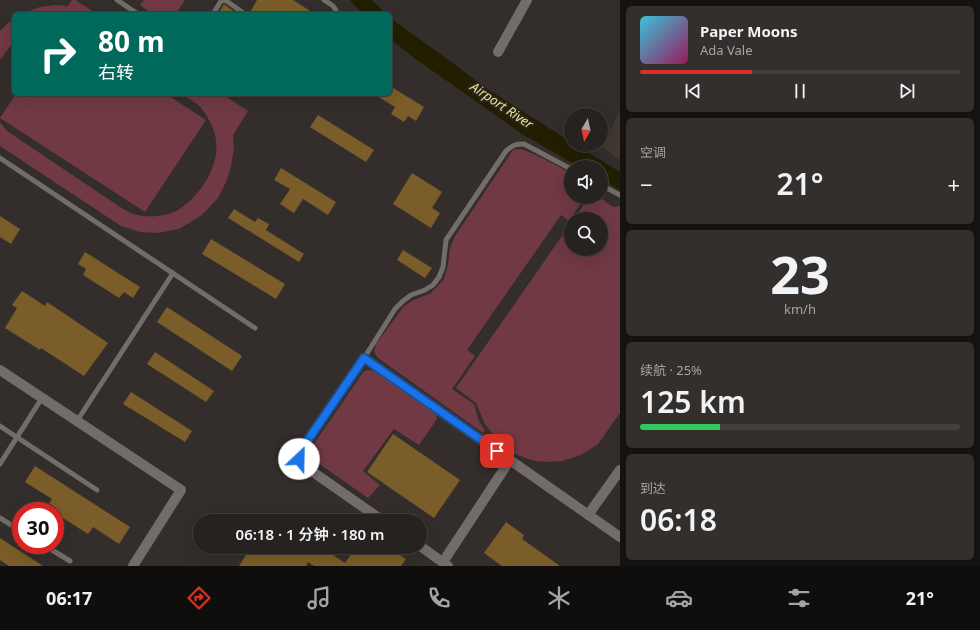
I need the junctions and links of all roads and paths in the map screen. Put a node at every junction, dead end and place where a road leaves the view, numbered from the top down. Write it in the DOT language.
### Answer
graph roads {
  1 [pos="117,0"];
  2 [pos="324,0"];
  3 [pos="527,0"];
  4 [pos="135,12"];
  5 [pos="214,12"];
  6 [pos="242,12"];
  7 [pos="336,12"];
  8 [pos="498,52"];
  9 [pos="0,158"];
  10 [pos="564,165"];
  11 [pos="608,189"];
  12 [pos="620,195"];
  13 [pos="173,273"];
  14 [pos="255,328"];
  15 [pos="364,358"];
  16 [pos="0,370"];
  17 [pos="42,398"];
  18 [pos="77,421"];
  19 [pos="0,426"];
  20 [pos="17,437"];
  21 [pos="510,460"];
  22 [pos="0,464"];
  23 [pos="620,470"];
  24 [pos="97,490"];
  25 [pos="373,514"];
  26 [pos="588,515"];
  27 [pos="0,518"];
  28 [pos="12,525"];
  29 [pos="620,537"];
  30 [pos="427,551"];
  31 [pos="59,554"];
  32 [pos="70,561"];
  33 [pos="446,564"];
  34 [pos="133,566"];
  1 -- 4 [label="lane"];
  2 -- 7 [label="lane"];
  3 -- 8 [label="street"];
  5 -- 6 [label="lane"];
  9 -- 13 [label="lane"];
  10 -- 15 [label="lane"];
  11 -- 12 [label="lane"];
  13 -- 14 [label="lane"];
  13 -- 18 [label="lane"];
  15 -- 21 [label="street"];
  15 -- 25 [label="street"];
  16 -- 17 [label="street"];
  17 -- 18 [label="street"];
  17 -- 20 [label="lane"];
  18 -- 34 [label="street"];
  19 -- 20 [label="lane"];
  20 -- 22 [label="lane"];
  20 -- 24 [label="lane"];
  21 -- 26 [label="street"];
  21 -- 33 [label="street"];
  23 -- 26 [label="street"];
  26 -- 29 [label="street"];
  27 -- 28 [label="lane"];
  30 -- 33 [label="street"];
  31 -- 32 [label="lane"];
}
